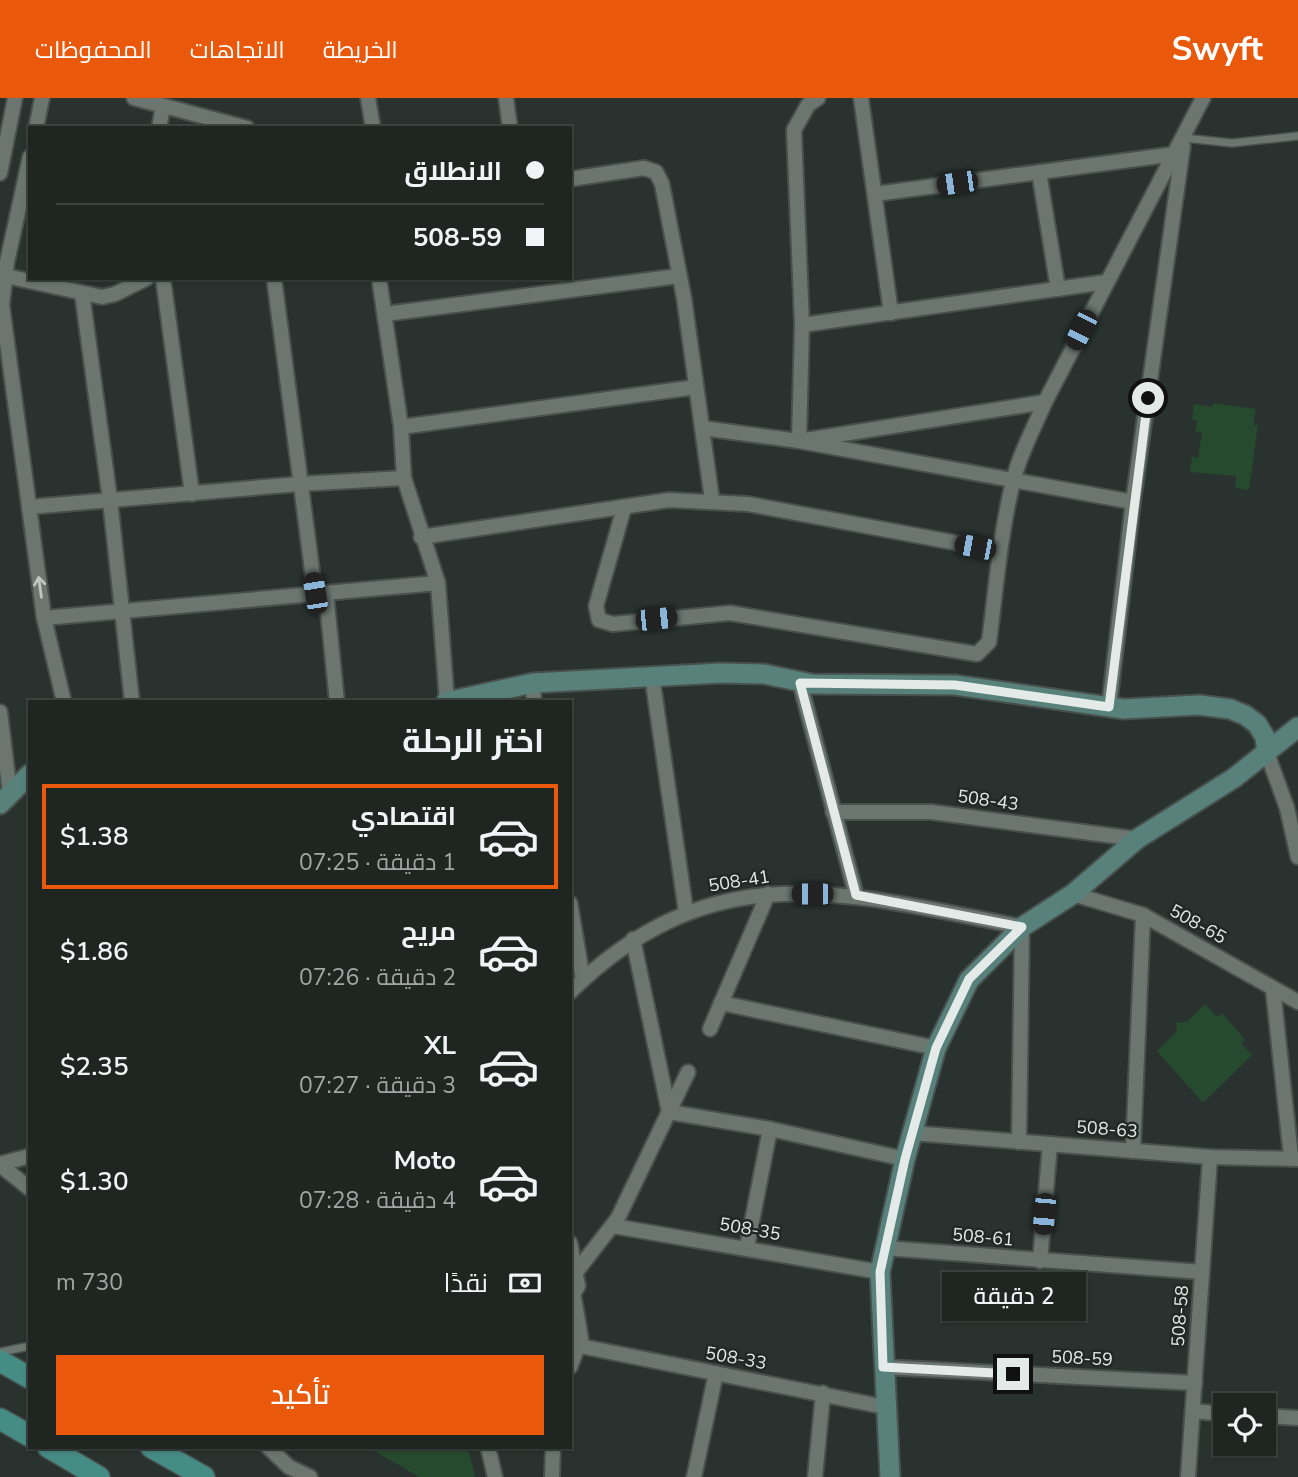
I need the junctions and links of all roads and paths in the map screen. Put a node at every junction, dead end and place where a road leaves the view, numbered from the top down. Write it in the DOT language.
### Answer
graph roads {
  1 [pos="15,98"];
  2 [pos="42,98"];
  3 [pos="134,98"];
  4 [pos="368,98"];
  5 [pos="506,98"];
  6 [pos="818,98"];
  7 [pos="861,98"];
  8 [pos="1203,98"];
  9 [pos="163,106"];
  10 [pos="36,126"];
  11 [pos="159,126"];
  12 [pos="239,126"];
  13 [pos="373,126"];
  14 [pos="510,126"];
  15 [pos="1298,135"];
  16 [pos="1184,138"];
  17 [pos="1175,154"];
  18 [pos="28,167"];
  19 [pos="1039,172"];
  20 [pos="0,173"];
  21 [pos="572,179"];
  22 [pos="875,194"];
  23 [pos="6,276"];
  24 [pos="679,276"];
  25 [pos="163,280"];
  26 [pos="274,280"];
  27 [pos="379,280"];
  28 [pos="1106,282"];
  29 [pos="127,284"];
  30 [pos="1058,289"];
  31 [pos="82,293"];
  32 [pos="891,313"];
  33 [pos="385,314"];
  34 [pos="2,317"];
  35 [pos="802,325"];
  36 [pos="696,387"];
  37 [pos="1045,402"];
  38 [pos="401,427"];
  39 [pos="702,428"];
  40 [pos="799,441"];
  41 [pos="404,478"];
  42 [pos="1013,480"];
  43 [pos="299,484"];
  44 [pos="192,494"];
  45 [pos="110,500"];
  46 [pos="712,500"];
  47 [pos="1133,502"];
  48 [pos="29,507"];
  49 [pos="624,508"];
  50 [pos="421,537"];
  51 [pos="1000,551"];
  52 [pos="438,583"];
  53 [pos="321,593"];
  54 [pos="120,610"];
  55 [pos="44,618"];
  56 [pos="652,676"];
  57 [pos="800,683"];
  58 [pos="533,692"];
  59 [pos="64,700"];
  60 [pos="132,700"];
  61 [pos="337,700"];
  62 [pos="447,700"];
  63 [pos="464,700"];
  64 [pos="1109,707"];
  65 [pos="0,712"];
  66 [pos="1298,727"];
  67 [pos="1267,753"];
  68 [pos="2,756"];
  69 [pos="28,776"];
  70 [pos="5,799"];
  71 [pos="833,812"];
  72 [pos="1137,839"];
  73 [pos="1298,857"];
  74 [pos="768,894"];
  75 [pos="1073,894"];
  76 [pos="856,895"];
  77 [pos="686,912"];
  78 [pos="1143,915"];
  79 [pos="1022,927"];
  80 [pos="572,930"];
  81 [pos="633,939"];
  82 [pos="574,956"];
  83 [pos="583,980"];
  84 [pos="1273,989"];
  85 [pos="572,990"];
  86 [pos="1298,1002"];
  87 [pos="721,1003"];
  88 [pos="710,1029"];
  89 [pos="936,1048"];
  90 [pos="688,1072"];
  91 [pos="669,1112"];
  92 [pos="770,1129"];
  93 [pos="912,1133"];
  94 [pos="1019,1142"];
  95 [pos="1050,1144"];
  96 [pos="1133,1151"];
  97 [pos="28,1157"];
  98 [pos="1210,1157"];
  99 [pos="1294,1158"];
  100 [pos="905,1159"];
  101 [pos="0,1164"];
  102 [pos="28,1187"];
  103 [pos="613,1226"];
  104 [pos="747,1247"];
  105 [pos="885,1248"];
  106 [pos="572,1253"];
  107 [pos="1040,1261"];
  108 [pos="576,1272"];
  109 [pos="880,1272"];
  110 [pos="1202,1272"];
  111 [pos="572,1298"];
  112 [pos="28,1346"];
  113 [pos="580,1346"];
  114 [pos="0,1352"];
  115 [pos="0,1361"];
  116 [pos="572,1363"];
  117 [pos="883,1367"];
  118 [pos="716,1373"];
  119 [pos="28,1377"];
  120 [pos="1195,1383"];
  121 [pos="822,1393"];
  122 [pos="885,1407"];
  123 [pos="1193,1411"];
  124 [pos="1213,1412"];
  125 [pos="1276,1417"];
  126 [pos="1298,1418"];
  127 [pos="0,1419"];
  128 [pos="28,1435"];
  129 [pos="51,1449"];
  130 [pos="155,1449"];
  131 [pos="270,1449"];
  132 [pos="488,1449"];
  133 [pos="553,1449"];
  134 [pos="99,1477"];
  135 [pos="204,1477"];
  136 [pos="310,1477"];
  137 [pos="495,1477"];
  138 [pos="552,1477"];
  139 [pos="694,1477"];
  140 [pos="815,1477"];
  141 [pos="890,1477"];
  142 [pos="901,1477"];
  143 [pos="1188,1477"];
  1 -- 20 [label="street"];
  2 -- 10 [label="street"];
  3 -- 9 [label="street"];
  4 -- 13 [label="street"];
  5 -- 14 [label="street"];
  6 -- 35 [label="street"];
  7 -- 22 [label="street"];
  8 -- 16 [label="street"];
  9 -- 11 [label="street"];
  9 -- 12 [label="street"];
  15 -- 16 [label="lane"];
  16 -- 17 [label="street"];
  16 -- 47 [label="street"];
  17 -- 19 [label="street"];
  17 -- 28 [label="street"];
  18 -- 23 [label="street"];
  19 -- 22 [label="street"];
  19 -- 30 [label="street"];
  21 -- 24 [label="street"];
  22 -- 32 [label="street"];
  23 -- 31 [label="street"];
  23 -- 34 [label="street"];
  24 -- 33 [label="street"];
  24 -- 36 [label="street"];
  25 -- 44 [label="street"];
  26 -- 43 [label="street"];
  27 -- 33 [label="street"];
  28 -- 30 [label="street"];
  28 -- 37 [label="street"];
  29 -- 31 [label="street"];
  30 -- 32 [label="street"];
  31 -- 45 [label="street"];
  32 -- 35 [label="street"];
  33 -- 38 [label="street"];
  34 -- 48 [label="street"];
  35 -- 40 [label="street"];
  36 -- 38 [label="street"];
  36 -- 39 [label="street"];
  37 -- 40 [label="street"];
  37 -- 42 [label="street"];
  38 -- 41 [label="street"];
  39 -- 40 [label="street"];
  39 -- 46 [label="street"];
  40 -- 42 [label="street"];
  41 -- 43 [label="street"];
  41 -- 50 [label="street"];
  42 -- 47 [label="street"];
  42 -- 51 [label="street"];
  43 -- 44 [label="street"];
  43 -- 53 [label="street"];
  44 -- 45 [label="street"];
  45 -- 48 [label="street"];
  45 -- 54 [label="street"];
  46 -- 49 [label="street"];
  46 -- 51 [label="street"];
  47 -- 64 [label="street"];
  55 -- 48 [label="street, one-way"];
  49 -- 50 [label="street"];
  49 -- 51 [label="street"];
  50 -- 52 [label="street"];
  52 -- 53 [label="street"];
  52 -- 62 [label="street"];
  53 -- 54 [label="street"];
  53 -- 61 [label="street"];
  54 -- 55 [label="street"];
  54 -- 60 [label="street"];
  55 -- 59 [label="street"];
  56 -- 57 [label="street"];
  56 -- 58 [label="street"];
  56 -- 77 [label="street"];
  57 -- 64 [label="street"];
  57 -- 71 [label="street"];
  58 -- 63 [label="street"];
  64 -- 67 [label="street"];
  65 -- 68 [label="street"];
  66 -- 67 [label="street"];
  67 -- 72 [label="street"];
  67 -- 73 [label="street"];
  68 -- 70 [label="street"];
  69 -- 70 [label="street"];
  71 -- 72 [label="street, 508-43"];
  71 -- 76 [label="street"];
  72 -- 75 [label="street"];
  74 -- 76 [label="street, 508-41"];
  74 -- 77 [label="street, 508-41"];
  74 -- 87 [label="street"];
  75 -- 78 [label="street, 508-65"];
  75 -- 79 [label="street"];
  76 -- 79 [label="street, 508-41"];
  77 -- 81 [label="street, 508-41"];
  78 -- 84 [label="street, 508-65"];
  78 -- 96 [label="street"];
  79 -- 89 [label="street"];
  79 -- 94 [label="street"];
  80 -- 82 [label="street"];
  81 -- 83 [label="street, 508-41"];
  81 -- 91 [label="street"];
  82 -- 83 [label="street"];
  83 -- 85 [label="street, 508-41"];
  84 -- 86 [label="street, 508-65"];
  84 -- 99 [label="street"];
  87 -- 88 [label="street"];
  87 -- 89 [label="street"];
  89 -- 93 [label="street"];
  90 -- 91 [label="street"];
  91 -- 92 [label="street"];
  91 -- 103 [label="street"];
  92 -- 100 [label="street"];
  92 -- 104 [label="street"];
  93 -- 94 [label="street, 508-63"];
  93 -- 100 [label="street"];
  94 -- 95 [label="street, 508-63"];
  95 -- 96 [label="street, 508-63"];
  95 -- 107 [label="street"];
  96 -- 98 [label="street, 508-63"];
  97 -- 101 [label="street"];
  98 -- 99 [label="street, 508-63"];
  98 -- 110 [label="street, 508-58"];
  100 -- 105 [label="street"];
  101 -- 102 [label="street"];
  103 -- 104 [label="street, 508-35"];
  103 -- 108 [label="street"];
  104 -- 109 [label="street, 508-35"];
  105 -- 107 [label="street, 508-61"];
  105 -- 109 [label="street"];
  106 -- 108 [label="street"];
  107 -- 110 [label="street, 508-61"];
  108 -- 111 [label="street"];
  109 -- 117 [label="street"];
  110 -- 120 [label="street, 508-58"];
  111 -- 113 [label="street"];
  112 -- 114 [label="lane"];
  113 -- 116 [label="street"];
  113 -- 118 [label="street, 508-33"];
  115 -- 119 [label="main road"];
  117 -- 120 [label="street, 508-59"];
  117 -- 122 [label="street"];
  118 -- 121 [label="street, 508-33"];
  118 -- 139 [label="street"];
  120 -- 123 [label="street, 508-58"];
  121 -- 122 [label="street, 508-33"];
  121 -- 140 [label="street"];
  122 -- 141 [label="street"];
  123 -- 124 [label="street"];
  123 -- 143 [label="street, 508-58"];
  125 -- 126 [label="street"];
  127 -- 128 [label="main road"];
  129 -- 134 [label="main road"];
  130 -- 135 [label="main road"];
  131 -- 136 [label="street"];
  132 -- 137 [label="street"];
  133 -- 138 [label="street"];
  141 -- 142 [label="street"];
}
